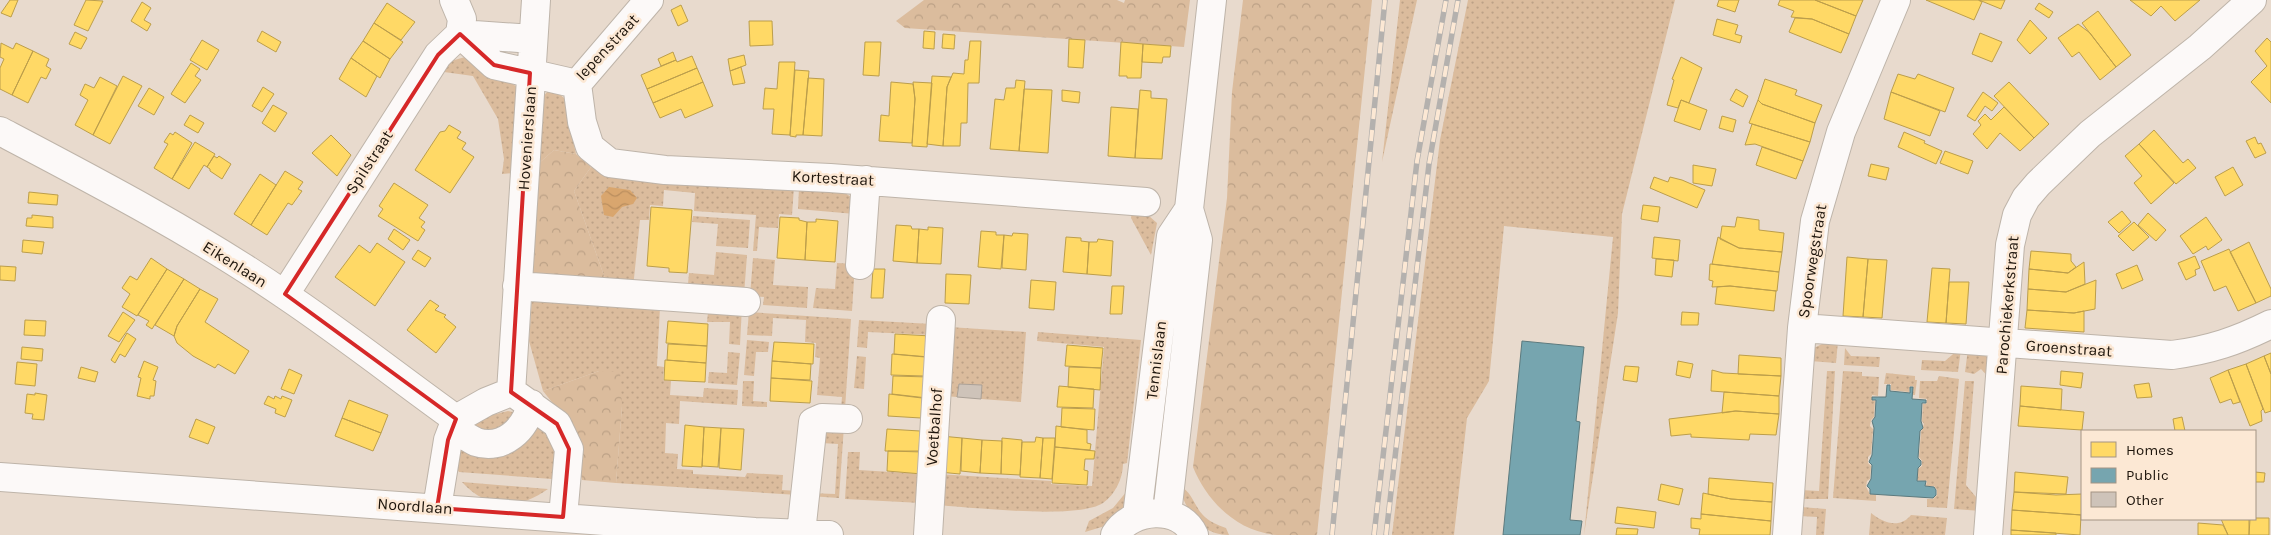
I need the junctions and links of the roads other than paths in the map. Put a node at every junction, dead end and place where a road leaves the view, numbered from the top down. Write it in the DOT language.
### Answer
graph roads {
  1 [pos="454,0"];
  2 [pos="536,0"];
  3 [pos="649,0"];
  4 [pos="1212,0"];
  5 [pos="1896,0"];
  6 [pos="2252,0"];
  7 [pos="460,34"];
  8 [pos="533,40"];
  9 [pos="530,73"];
  10 [pos="577,84"];
  11 [pos="0,131"];
  12 [pos="866,180"];
  13 [pos="1146,202"];
  14 [pos="1189,209"];
  15 [pos="860,265"];
  16 [pos="517,286"];
  17 [pos="285,294"];
  18 [pos="746,302"];
  19 [pos="941,320"];
  20 [pos="2271,324"];
  21 [pos="1802,328"];
  22 [pos="2003,343"];
  23 [pos="521,398"];
  24 [pos="456,419"];
  25 [pos="848,419"];
  26 [pos="0,477"];
  27 [pos="437,508"];
  28 [pos="1167,514"];
  29 [pos="563,517"];
  30 [pos="1119,530"];
  31 [pos="801,533"];
  32 [pos="829,535"];
  33 [pos="928,535"];
  34 [pos="1194,535"];
  35 [pos="1787,535"];
  36 [pos="1988,535"];
  1 -- 7 [label="street"];
  2 -- 8 [label="street"];
  3 -- 10 [label="street, Iepenstraat"];
  4 -- 14 [label="street, Tennislaan"];
  5 -- 21 [label="street, Spoorwegstraat"];
  6 -- 22 [label="street, Parochiekerkstraat"];
  7 -- 8 [label="street"];
  7 -- 9 [label="street, Hovenierslaan"];
  7 -- 17 [label="street, Spilstraat"];
  8 -- 9 [label="street"];
  9 -- 10 [label="street, Iepenstraat"];
  9 -- 16 [label="street, Hovenierslaan"];
  10 -- 12 [label="street, Kortestraat"];
  11 -- 17 [label="street, Eikenlaan"];
  12 -- 13 [label="street, Kortestraat"];
  12 -- 15 [label="street"];
  14 -- 28 [label="street, Tennislaan"];
  14 -- 30 [label="street, Tennislaan"];
  16 -- 18 [label="street"];
  16 -- 23 [label="street, Hovenierslaan"];
  17 -- 24 [label="street, Eikenlaan"];
  19 -- 33 [label="street, Voetbalhof"];
  20 -- 22 [label="street, Groenstraat"];
  21 -- 22 [label="street, Groenstraat"];
  21 -- 35 [label="street, Spoorwegstraat"];
  22 -- 36 [label="street, Parochiekerkstraat"];
  23 -- 24 [label="street"];
  23 -- 24 [label="street, Eikenlaan"];
  23 -- 29 [label="street"];
  24 -- 27 [label="street"];
  25 -- 31 [label="street"];
  26 -- 27 [label="street, Noordlaan"];
  27 -- 29 [label="street, Noordlaan"];
  28 -- 30 [label="street"];
  28 -- 34 [label="street"];
  29 -- 31 [label="street, Noordlaan"];
  31 -- 32 [label="street, Noordlaan"];
}
